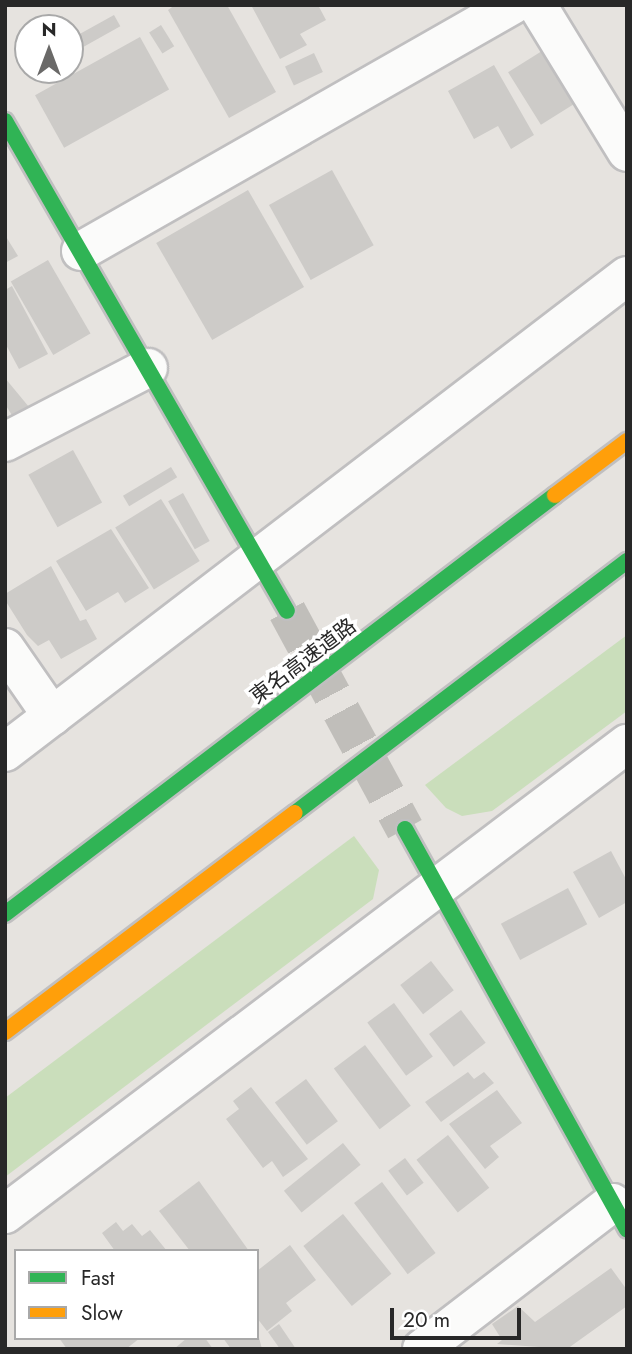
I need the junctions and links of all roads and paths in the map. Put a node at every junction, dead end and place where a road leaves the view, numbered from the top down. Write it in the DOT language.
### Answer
graph roads {
  1 [pos="513,5"];
  2 [pos="537,5"];
  3 [pos="5,121"];
  4 [pos="627,152"];
  5 [pos="80,251"];
  6 [pos="627,276"];
  7 [pos="148,369"];
  8 [pos="627,441"];
  9 [pos="5,442"];
  10 [pos="258,560"];
  11 [pos="627,561"];
  12 [pos="287,611"];
  13 [pos="5,648"];
  14 [pos="52,716"];
  15 [pos="627,744"];
  16 [pos="5,752"];
  17 [pos="405,829"];
  18 [pos="438,887"];
  19 [pos="5,914"];
  20 [pos="5,1032"];
  21 [pos="5,1214"];
  22 [pos="620,1217"];
  23 [pos="422,1349"];
  1 -- 5 [label="street"];
  2 -- 4 [label="street"];
  3 -- 5 [label="main road"];
  5 -- 7 [label="main road"];
  6 -- 10 [label="street"];
  7 -- 9 [label="street"];
  7 -- 10 [label="main road"];
  8 -- 19 [label="main road, 東名高速道路"];
  10 -- 12 [label="main road"];
  10 -- 14 [label="street"];
  11 -- 20 [label="main road"];
  13 -- 14 [label="street"];
  14 -- 16 [label="street"];
  15 -- 18 [label="street"];
  17 -- 18 [label="main road"];
  18 -- 21 [label="street"];
  18 -- 22 [label="main road"];
  22 -- 23 [label="street"];
}
